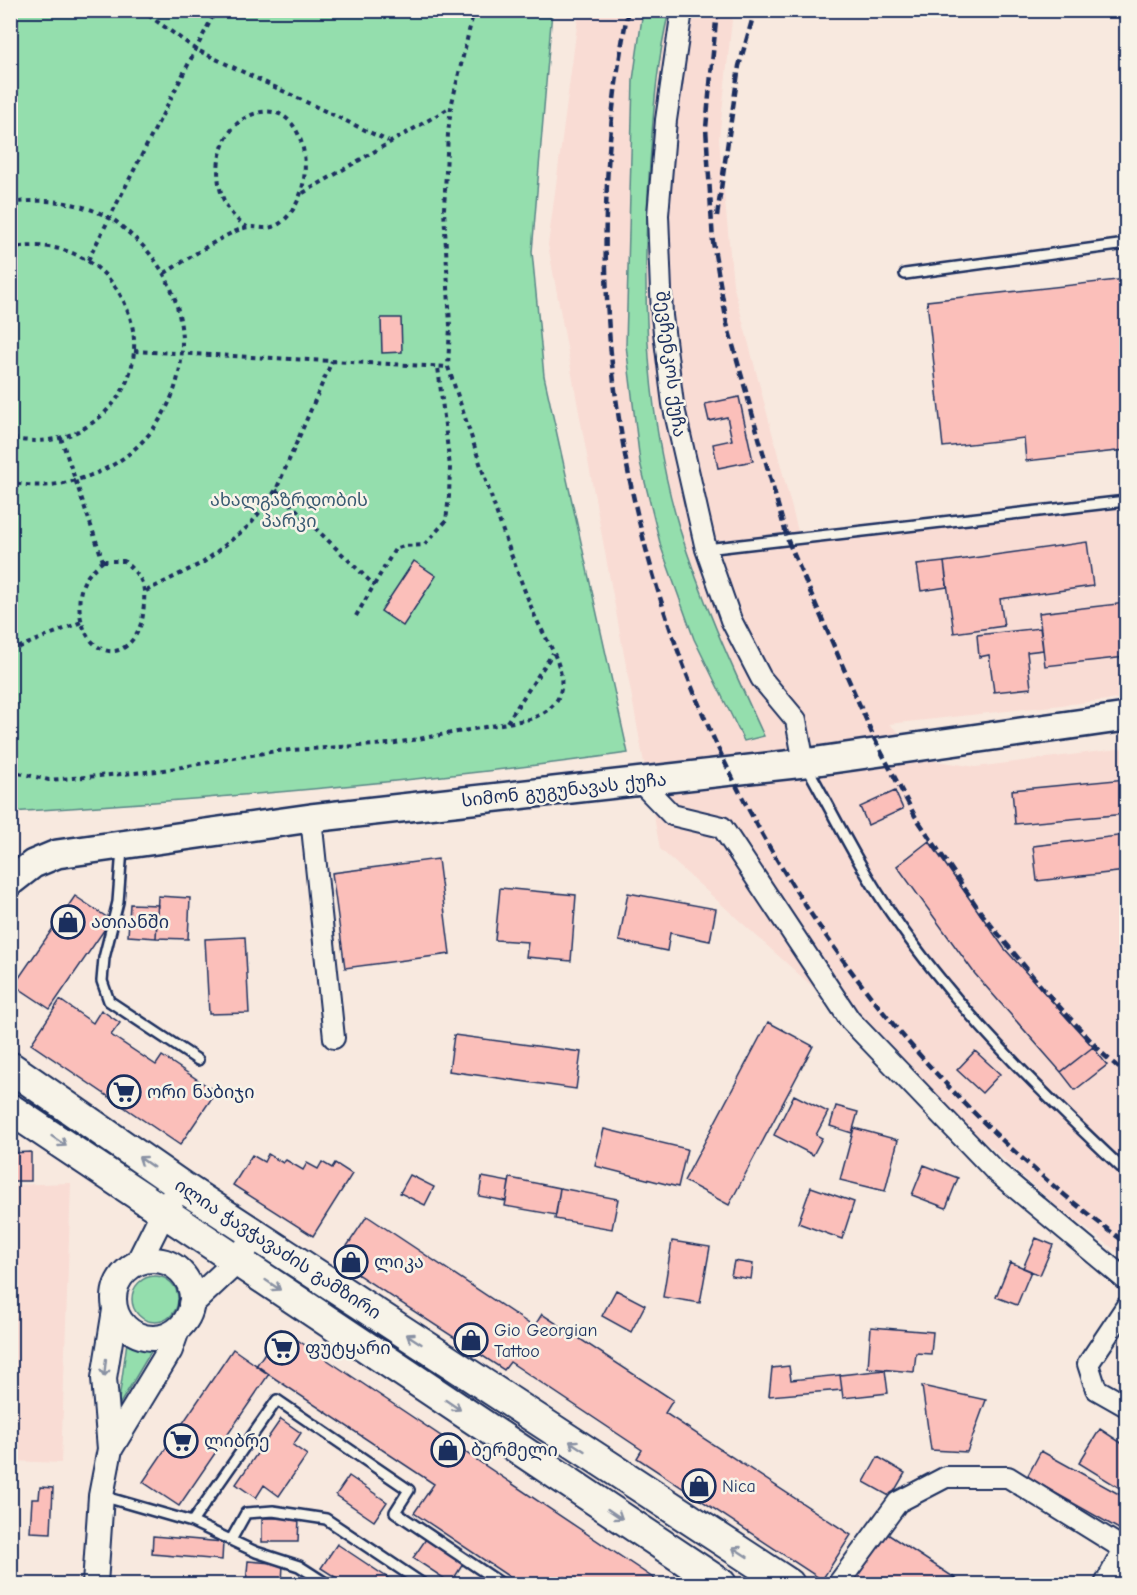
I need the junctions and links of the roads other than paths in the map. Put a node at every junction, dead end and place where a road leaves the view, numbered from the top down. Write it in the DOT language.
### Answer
graph roads {
  1 [pos="682,10"];
  2 [pos="1126,244"];
  3 [pos="905,274"];
  4 [pos="1126,501"];
  5 [pos="706,549"];
  6 [pos="1126,717"];
  7 [pos="804,763"];
  8 [pos="640,782"];
  9 [pos="311,818"];
  10 [pos="122,847"];
  11 [pos="57,854"];
  12 [pos="10,857"];
  13 [pos="10,882"];
  14 [pos="334,1038"];
  15 [pos="198,1060"];
  16 [pos="10,1067"];
  17 [pos="10,1109"];
  18 [pos="1126,1172"];
  19 [pos="181,1186"];
  20 [pos="164,1211"];
  21 [pos="255,1234"];
  22 [pos="237,1261"];
  23 [pos="138,1263"];
  24 [pos="1126,1280"];
  25 [pos="191,1304"];
  26 [pos="1126,1308"];
  27 [pos="115,1310"];
  28 [pos="177,1330"];
  29 [pos="1126,1406"];
  30 [pos="110,1449"];
  31 [pos="101,1496"];
  32 [pos="192,1522"];
  33 [pos="231,1540"];
  34 [pos="95,1584"];
  35 [pos="327,1584"];
  36 [pos="423,1584"];
  37 [pos="502,1584"];
  38 [pos="721,1584"];
  39 [pos="789,1584"];
  40 [pos="838,1584"];
  41 [pos="1105,1584"];
  1 -- 5 [label="street, შევჩენკოს ქუჩა"];
  2 -- 3 [label="lane"];
  4 -- 5 [label="lane"];
  5 -- 7 [label="street, შევჩენკოს ქუჩა"];
  6 -- 7 [label="main road, სიმონ გუგუნავას ქუჩა"];
  7 -- 8 [label="main road, სიმონ გუგუნავას ქუჩა"];
  7 -- 18 [label="lane"];
  8 -- 9 [label="main road, სიმონ გუგუნავას ქუჩა"];
  8 -- 24 [label="street"];
  9 -- 10 [label="main road, სიმონ გუგუნავას ქუჩა"];
  9 -- 14 [label="street"];
  10 -- 11 [label="main road, სიმონ გუგუნავას ქუჩა"];
  10 -- 15 [label="lane"];
  11 -- 12 [label="main road"];
  11 -- 13 [label="main road, სიმონ გუგუნავას ქუჩა"];
  19 -- 16 [label="main road, ილია ჭავჭავაძის გამზირი, one-way"];
  17 -- 20 [label="main road, ილია ჭავჭავაძის გამზირი, one-way"];
  19 -- 20 [label="street"];
  19 -- 21 [label="main road, ილია ჭავჭავაძის გამზირი"];
  20 -- 22 [label="main road, ილია ჭავჭავაძის გამზირი"];
  20 -- 23 [label="street"];
  21 -- 22 [label="street"];
  39 -- 21 [label="main road, ილია ჭავჭავაძის გამზირი, one-way"];
  22 -- 25 [label="street"];
  22 -- 38 [label="main road, ილია ჭავჭავაძის გამზირი, one-way"];
  23 -- 25 [label="street"];
  23 -- 27 [label="street"];
  25 -- 28 [label="street"];
  26 -- 29 [label="street"];
  27 -- 28 [label="street"];
  27 -- 30 [label="street, one-way"];
  28 -- 30 [label="street"];
  30 -- 31 [label="street"];
  31 -- 32 [label="lane"];
  31 -- 34 [label="street"];
  32 -- 33 [label="lane"];
  32 -- 37 [label="lane"];
  33 -- 35 [label="lane"];
  33 -- 36 [label="lane"];
  40 -- 41 [label="street"];
}
